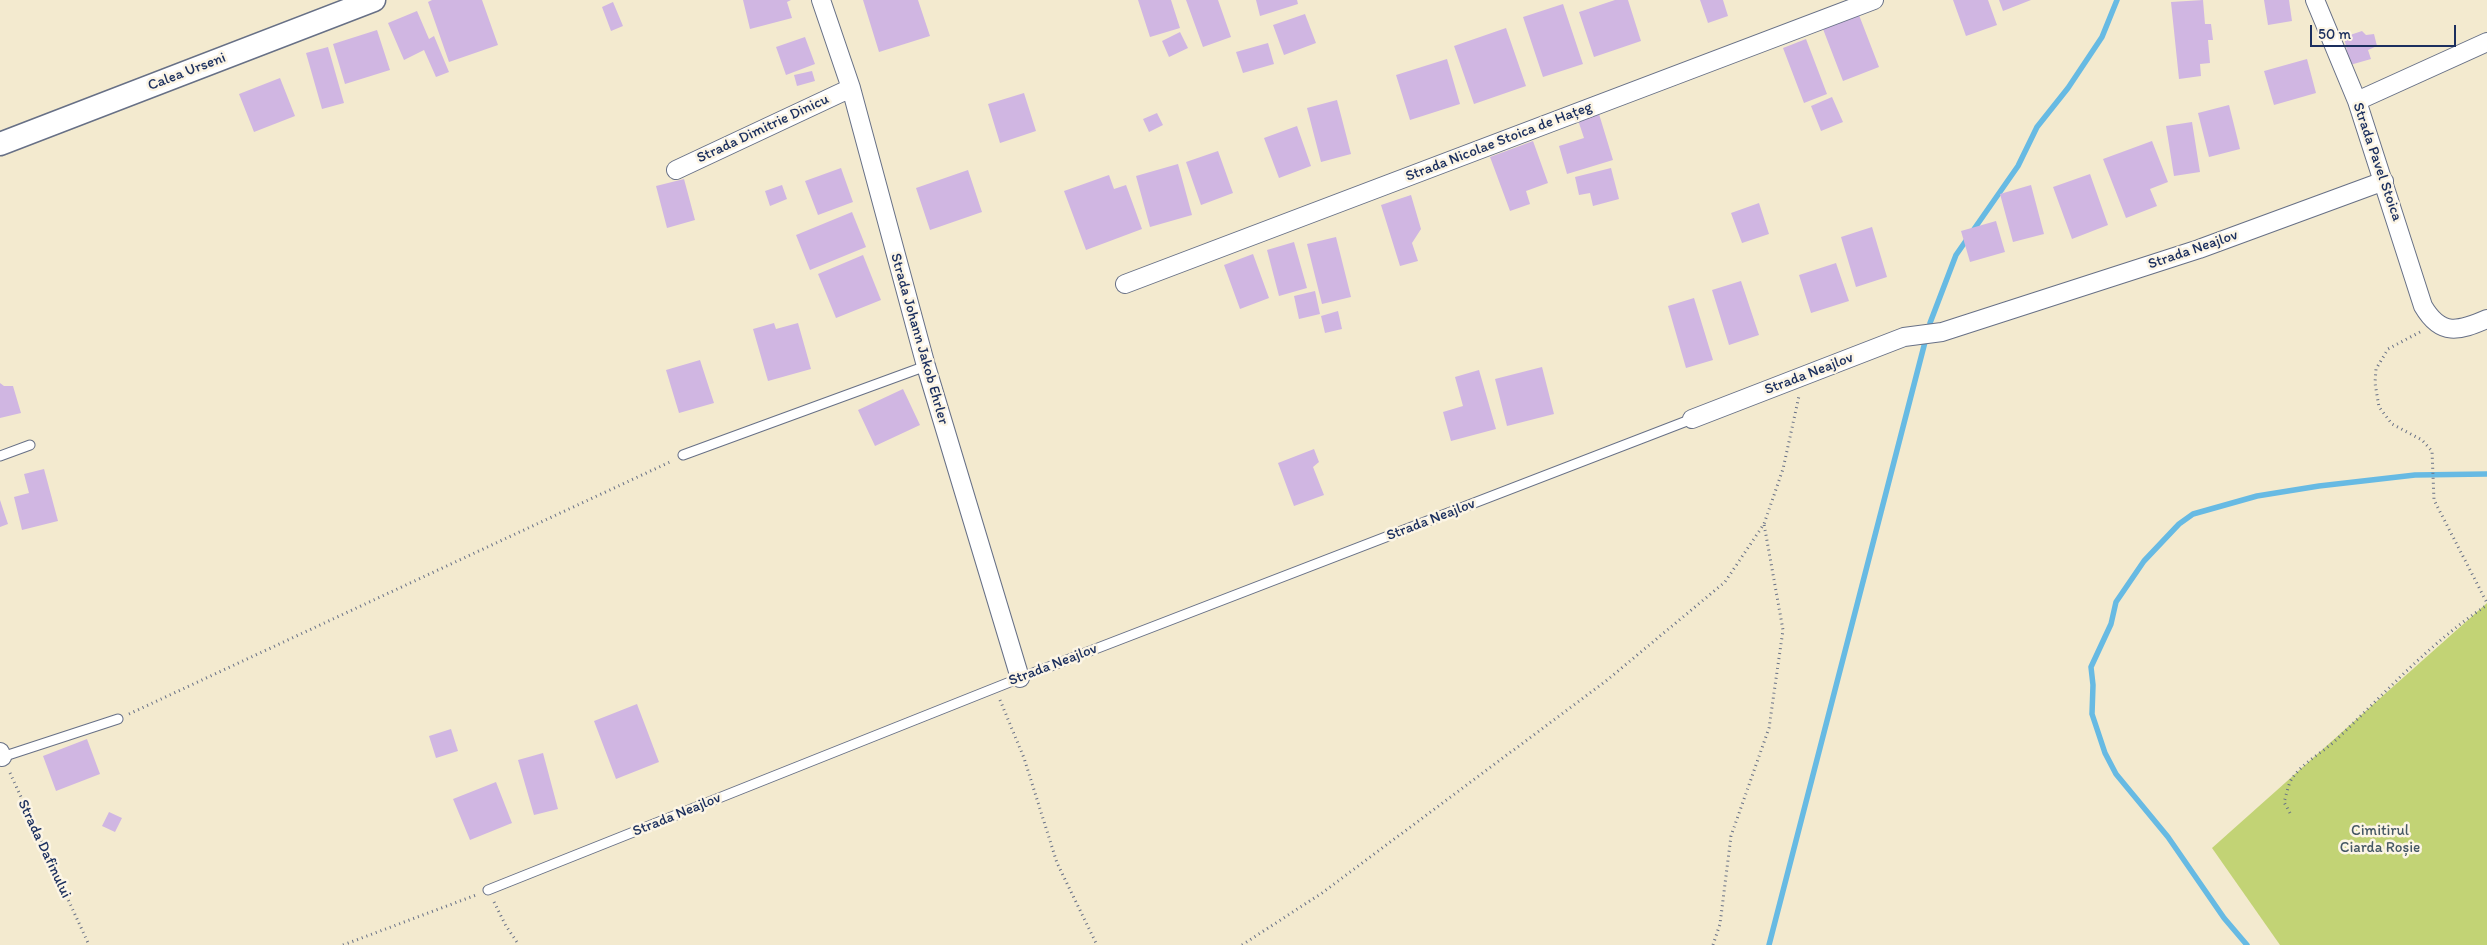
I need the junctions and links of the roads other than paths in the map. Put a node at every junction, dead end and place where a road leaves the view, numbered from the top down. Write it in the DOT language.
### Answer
graph roads {
  1 [pos="821,0"];
  2 [pos="1874,0"];
  3 [pos="2315,0"];
  4 [pos="365,2"];
  5 [pos="2487,42"];
  6 [pos="851,88"];
  7 [pos="2356,101"];
  8 [pos="0,144"];
  9 [pos="676,170"];
  10 [pos="2384,181"];
  11 [pos="1125,284"];
  12 [pos="2487,319"];
  13 [pos="926,366"];
  14 [pos="1692,419"];
  15 [pos="30,445"];
  16 [pos="684,455"];
  17 [pos="0,456"];
  18 [pos="1020,678"];
  19 [pos="118,719"];
  20 [pos="1,754"];
  21 [pos="488,890"];
  1 -- 6 [label="street, Strada Johann Jakob Ehrler"];
  2 -- 11 [label="street, Strada Nicolae Stoica de Hațeg"];
  3 -- 7 [label="street, Strada Pavel Stoica"];
  4 -- 8 [label="street, Calea Urseni"];
  5 -- 7 [label="street"];
  6 -- 9 [label="street, Strada Dimitrie Dinicu"];
  6 -- 13 [label="street, Strada Johann Jakob Ehrler"];
  7 -- 10 [label="street, Strada Pavel Stoica"];
  10 -- 12 [label="street, Strada Pavel Stoica"];
  10 -- 14 [label="street, Strada Neajlov"];
  13 -- 16 [label="lane"];
  13 -- 18 [label="street, Strada Johann Jakob Ehrler"];
  14 -- 18 [label="lane, Strada Neajlov"];
  15 -- 17 [label="lane"];
  18 -- 21 [label="lane, Strada Neajlov"];
  19 -- 20 [label="lane"];
}
